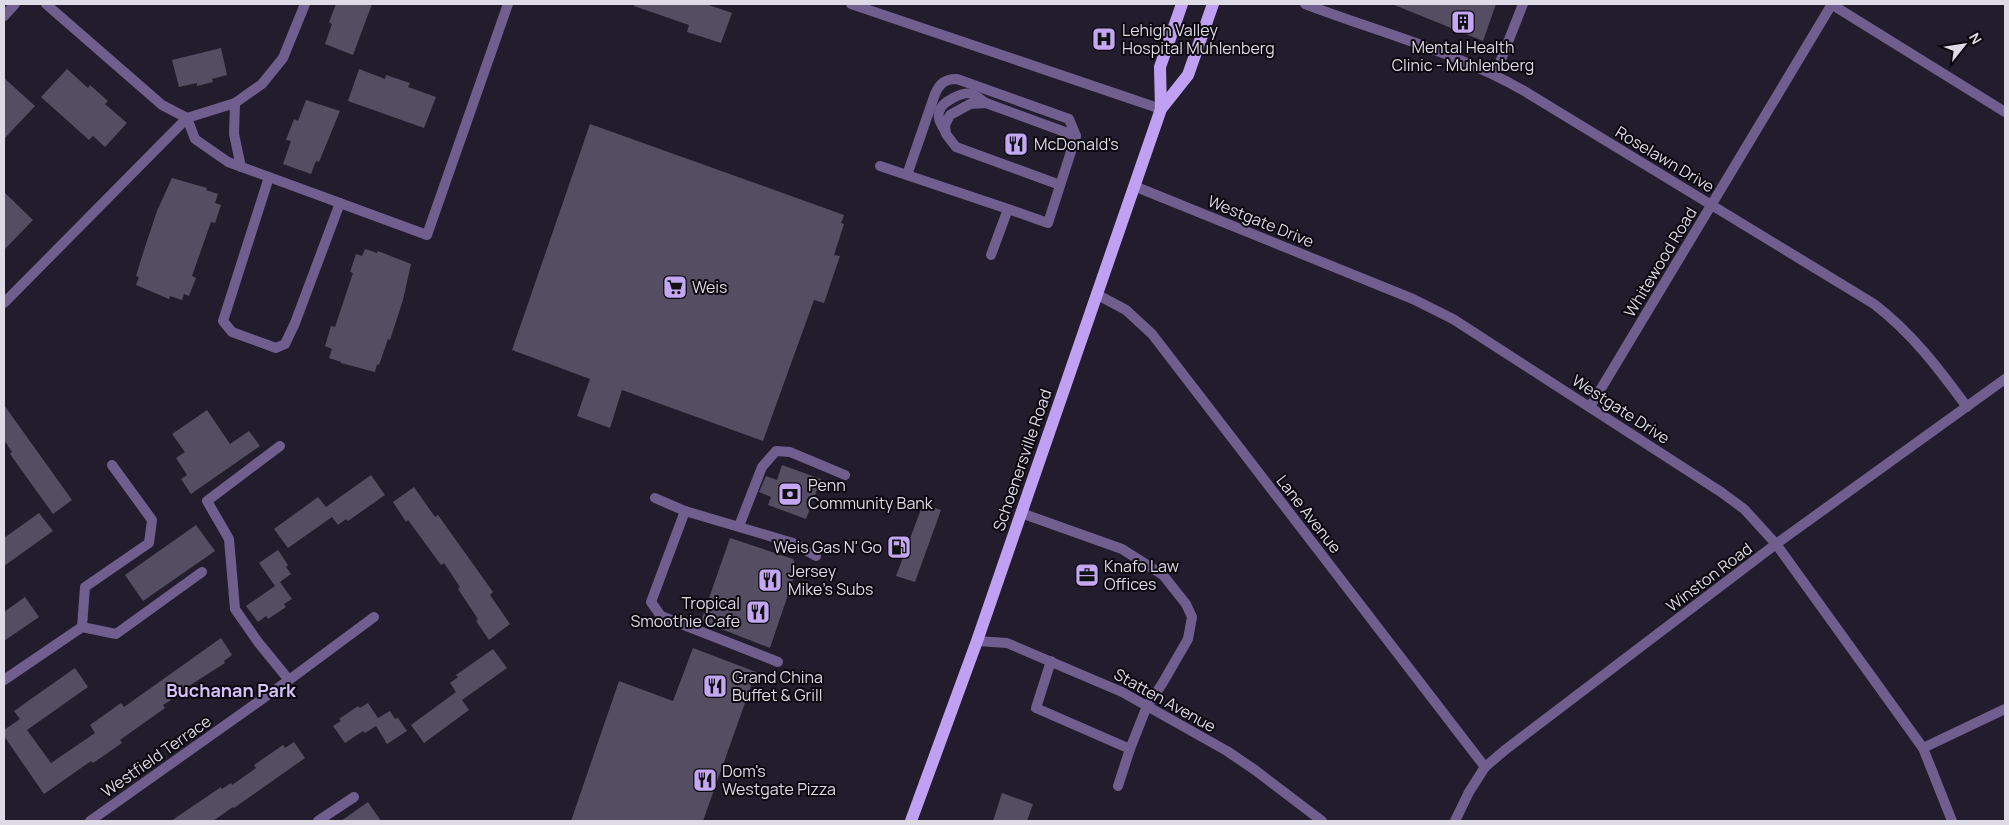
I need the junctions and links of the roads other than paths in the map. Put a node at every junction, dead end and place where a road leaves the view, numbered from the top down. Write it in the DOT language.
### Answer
graph roads {
  1 [pos="15,4"];
  2 [pos="46,4"];
  3 [pos="305,4"];
  4 [pos="508,4"];
  5 [pos="851,4"];
  6 [pos="1182,4"];
  7 [pos="1213,4"];
  8 [pos="1305,4"];
  9 [pos="1523,4"];
  10 [pos="1832,4"];
  11 [pos="4,16"];
  12 [pos="1495,75"];
  13 [pos="235,103"];
  14 [pos="1161,109"];
  15 [pos="2005,112"];
  16 [pos="187,118"];
  17 [pos="1076,136"];
  18 [pos="241,166"];
  19 [pos="880,166"];
  20 [pos="907,175"];
  21 [pos="269,177"];
  22 [pos="1060,185"];
  23 [pos="1134,186"];
  24 [pos="340,202"];
  25 [pos="1712,205"];
  26 [pos="1008,209"];
  27 [pos="991,255"];
  28 [pos="1096,294"];
  29 [pos="4,303"];
  30 [pos="2005,379"];
  31 [pos="1590,407"];
  32 [pos="1967,407"];
  33 [pos="280,446"];
  34 [pos="112,465"];
  35 [pos="845,475"];
  36 [pos="656,498"];
  37 [pos="685,511"];
  38 [pos="1021,513"];
  39 [pos="739,526"];
  40 [pos="1776,544"];
  41 [pos="816,556"];
  42 [pos="202,572"];
  43 [pos="374,617"];
  44 [pos="82,627"];
  45 [pos="977,641"];
  46 [pos="1051,661"];
  47 [pos="778,662"];
  48 [pos="4,680"];
  49 [pos="289,680"];
  50 [pos="1147,706"];
  51 [pos="2005,708"];
  52 [pos="1923,748"];
  53 [pos="1130,749"];
  54 [pos="1485,767"];
  55 [pos="1118,786"];
  56 [pos="354,796"];
  57 [pos="90,821"];
  58 [pos="318,821"];
  59 [pos="911,821"];
  60 [pos="1322,821"];
  61 [pos="1455,821"];
  62 [pos="1952,821"];
  1 -- 11 [label="street"];
  2 -- 16 [label="street"];
  3 -- 13 [label="street"];
  4 -- 24 [label="street"];
  5 -- 14 [label="street"];
  6 -- 14 [label="main road, Schoenersville Road"];
  7 -- 14 [label="main road, Schoenersville Road"];
  8 -- 12 [label="street, Roselawn Drive"];
  9 -- 12 [label="street"];
  10 -- 15 [label="street"];
  10 -- 25 [label="street, Whitewood Road"];
  12 -- 25 [label="street, Roselawn Drive"];
  13 -- 16 [label="street"];
  13 -- 18 [label="street"];
  14 -- 23 [label="main road, Schoenersville Road"];
  16 -- 18 [label="street"];
  16 -- 29 [label="street"];
  17 -- 20 [label="street"];
  17 -- 22 [label="street"];
  17 -- 22 [label="street"];
  18 -- 21 [label="street"];
  19 -- 20 [label="street"];
  20 -- 26 [label="street"];
  21 -- 24 [label="street"];
  21 -- 24 [label="street"];
  22 -- 26 [label="street"];
  23 -- 28 [label="main road, Schoenersville Road"];
  23 -- 31 [label="street, Westgate Drive"];
  25 -- 31 [label="street, Whitewood Road"];
  25 -- 32 [label="street, Roselawn Drive"];
  26 -- 27 [label="street"];
  28 -- 38 [label="main road, Schoenersville Road"];
  28 -- 54 [label="street, Lane Avenue"];
  30 -- 32 [label="street, Winston Road"];
  31 -- 40 [label="street, Westgate Drive"];
  32 -- 40 [label="street, Winston Road"];
  33 -- 49 [label="street"];
  34 -- 44 [label="street"];
  35 -- 39 [label="street"];
  36 -- 37 [label="street"];
  37 -- 39 [label="street"];
  37 -- 47 [label="street"];
  38 -- 45 [label="main road, Schoenersville Road"];
  38 -- 50 [label="street"];
  39 -- 41 [label="street"];
  40 -- 52 [label="street, Westgate Drive"];
  40 -- 54 [label="street, Winston Road"];
  42 -- 44 [label="street"];
  43 -- 49 [label="street, Westfield Terrace"];
  44 -- 48 [label="street"];
  45 -- 46 [label="street, Statten Avenue"];
  45 -- 59 [label="main road, Schoenersville Road"];
  46 -- 50 [label="street, Statten Avenue"];
  46 -- 53 [label="street"];
  49 -- 57 [label="street, Westfield Terrace"];
  50 -- 53 [label="street"];
  50 -- 60 [label="street, Statten Avenue"];
  51 -- 52 [label="street"];
  52 -- 62 [label="street, Westgate Drive"];
  53 -- 55 [label="street"];
  54 -- 61 [label="street, Winston Road"];
  56 -- 58 [label="street"];
}
